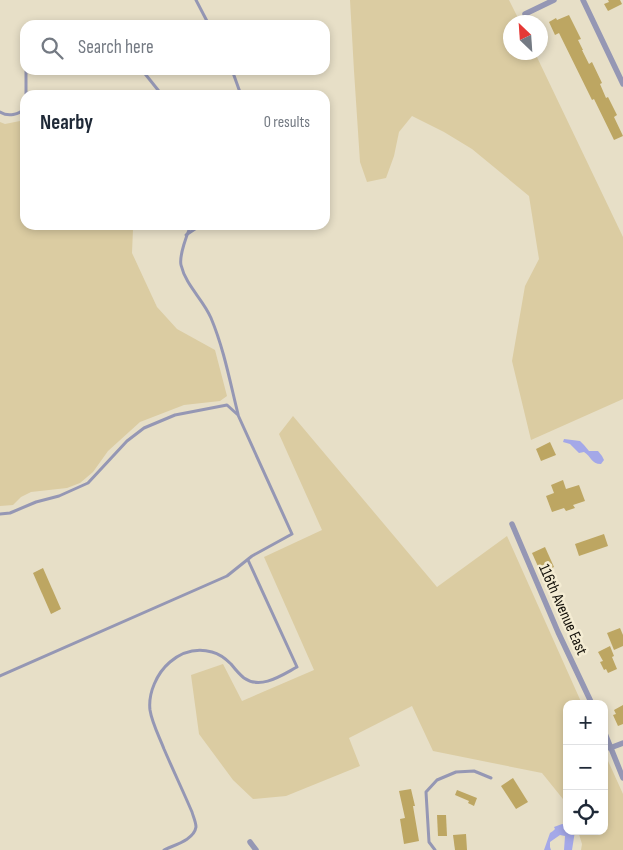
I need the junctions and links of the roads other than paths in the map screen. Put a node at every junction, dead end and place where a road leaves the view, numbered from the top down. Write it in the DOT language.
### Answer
graph roads {
  1 [pos="196,0"];
  2 [pos="554,0"];
  3 [pos="582,0"];
  4 [pos="525,14"];
  5 [pos="206,20"];
  6 [pos="26,75"];
  7 [pos="146,75"];
  8 [pos="234,75"];
  9 [pos="623,84"];
  10 [pos="26,90"];
  11 [pos="158,90"];
  12 [pos="239,90"];
  13 [pos="0,112"];
  14 [pos="20,113"];
  15 [pos="188,230"];
  16 [pos="194,230"];
  17 [pos="186,235"];
  18 [pos="238,415"];
  19 [pos="0,514"];
  20 [pos="512,524"];
  21 [pos="248,560"];
  22 [pos="0,676"];
  23 [pos="590,700"];
  24 [pos="608,742"];
  25 [pos="623,743"];
  26 [pos="610,748"];
  27 [pos="491,778"];
  28 [pos="623,778"];
  29 [pos="250,842"];
  30 [pos="164,850"];
  31 [pos="256,850"];
  32 [pos="435,850"];
  1 -- 5 [label="lane"];
  2 -- 4 [label="street"];
  3 -- 9 [label="street"];
  6 -- 10 [label="lane"];
  7 -- 11 [label="lane"];
  8 -- 12 [label="lane"];
  13 -- 14 [label="lane"];
  15 -- 17 [label="lane"];
  16 -- 17 [label="lane"];
  17 -- 18 [label="lane"];
  18 -- 19 [label="lane"];
  18 -- 21 [label="lane"];
  20 -- 23 [label="street, 116th Avenue East"];
  21 -- 22 [label="lane"];
  21 -- 30 [label="lane"];
  24 -- 26 [label="street"];
  25 -- 26 [label="street"];
  26 -- 28 [label="street"];
  27 -- 32 [label="lane"];
  29 -- 31 [label="street"];
}
